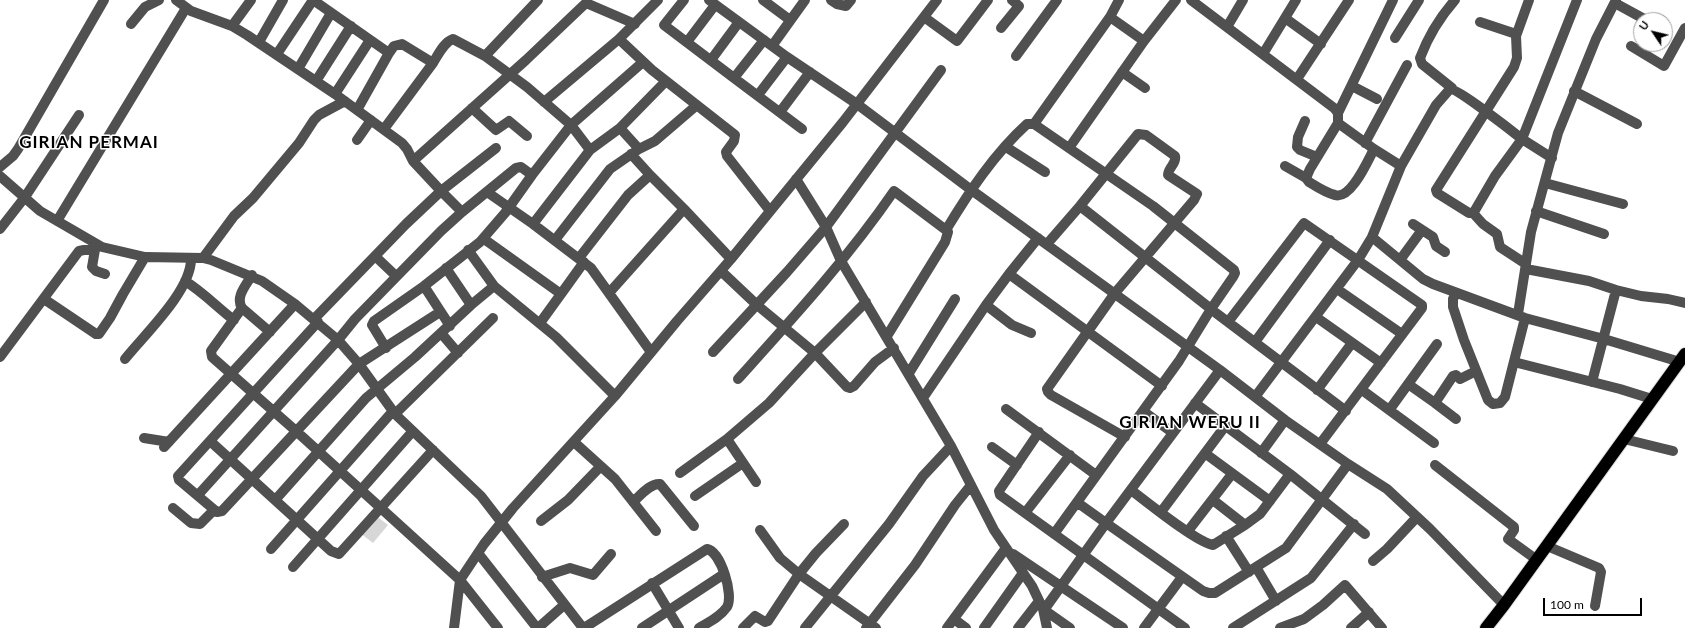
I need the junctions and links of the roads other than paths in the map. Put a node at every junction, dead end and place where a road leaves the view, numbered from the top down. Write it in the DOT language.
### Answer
graph roads {
  1 [pos="104,0"];
  2 [pos="159,0"];
  3 [pos="176,0"];
  4 [pos="251,0"];
  5 [pos="283,0"];
  6 [pos="313,0"];
  7 [pos="538,0"];
  8 [pos="658,0"];
  9 [pos="684,0"];
  10 [pos="763,0"];
  11 [pos="805,0"];
  12 [pos="831,0"];
  13 [pos="851,0"];
  14 [pos="988,0"];
  15 [pos="1057,0"];
  16 [pos="1119,0"];
  17 [pos="1176,0"];
  18 [pos="1192,0"];
  19 [pos="1243,0"];
  20 [pos="1296,0"];
  21 [pos="1349,0"];
  22 [pos="1393,0"];
  23 [pos="1419,0"];
  24 [pos="1455,0"];
  25 [pos="1529,0"];
  26 [pos="1577,0"];
  27 [pos="934,1"];
  28 [pos="583,2"];
  29 [pos="712,2"];
  30 [pos="1018,2"];
  31 [pos="1616,2"];
  32 [pos="186,8"];
  33 [pos="331,12"];
  34 [pos="1633,12"];
  35 [pos="924,17"];
  36 [pos="1110,17"];
  37 [pos="1285,18"];
  38 [pos="790,20"];
  39 [pos="739,22"];
  40 [pos="1480,22"];
  41 [pos="131,24"];
  42 [pos="635,24"];
  43 [pos="232,26"];
  44 [pos="351,26"];
  45 [pos="1227,27"];
  46 [pos="1001,28"];
  47 [pos="1685,28"];
  48 [pos="1516,34"];
  49 [pos="1395,38"];
  50 [pos="619,39"];
  51 [pos="370,40"];
  52 [pos="259,42"];
  53 [pos="687,42"];
  54 [pos="1144,42"];
  55 [pos="768,43"];
  56 [pos="1321,44"];
  57 [pos="1631,46"];
  58 [pos="389,53"];
  59 [pos="277,54"];
  60 [pos="1262,54"];
  61 [pos="485,56"];
  62 [pos="1016,56"];
  63 [pos="787,57"];
  64 [pos="710,60"];
  65 [pos="643,62"];
  66 [pos="433,63"];
  67 [pos="1407,65"];
  68 [pos="298,69"];
  69 [pos="941,70"];
  70 [pos="810,72"];
  71 [pos="1122,72"];
  72 [pos="510,74"];
  73 [pos="734,78"];
  74 [pos="1297,79"];
  75 [pos="666,81"];
  76 [pos="316,82"];
  77 [pos="1352,86"];
  78 [pos="1145,88"];
  79 [pos="1452,88"];
  80 [pos="1574,91"];
  81 [pos="335,94"];
  82 [pos="758,95"];
  83 [pos="1377,98"];
  84 [pos="345,102"];
  85 [pos="544,102"];
  86 [pos="857,104"];
  87 [pos="697,105"];
  88 [pos="472,108"];
  89 [pos="357,110"];
  90 [pos="780,112"];
  91 [pos="1485,112"];
  92 [pos="79,115"];
  93 [pos="1338,118"];
  94 [pos="371,120"];
  95 [pos="1305,121"];
  96 [pos="1034,124"];
  97 [pos="1637,124"];
  98 [pos="571,125"];
  99 [pos="620,128"];
  100 [pos="384,129"];
  101 [pos="802,129"];
  102 [pos="895,134"];
  103 [pos="527,136"];
  104 [pos="1522,139"];
  105 [pos="357,140"];
  106 [pos="1369,146"];
  107 [pos="1006,147"];
  108 [pos="496,148"];
  109 [pos="1069,148"];
  110 [pos="590,150"];
  111 [pos="635,151"];
  112 [pos="1317,157"];
  113 [pos="1552,158"];
  114 [pos="412,161"];
  115 [pos="1285,166"];
  116 [pos="1401,166"];
  117 [pos="0,167"];
  118 [pos="1045,172"];
  119 [pos="1106,173"];
  120 [pos="532,175"];
  121 [pos="650,175"];
  122 [pos="0,176"];
  123 [pos="1306,178"];
  124 [pos="796,179"];
  125 [pos="1545,183"];
  126 [pos="970,190"];
  127 [pos="441,191"];
  128 [pos="486,192"];
  129 [pos="25,197"];
  130 [pos="1622,204"];
  131 [pos="1080,206"];
  132 [pos="509,207"];
  133 [pos="684,208"];
  134 [pos="770,211"];
  135 [pos="1536,211"];
  136 [pos="462,212"];
  137 [pos="1473,213"];
  138 [pos="57,221"];
  139 [pos="1174,222"];
  140 [pos="533,224"];
  141 [pos="1413,224"];
  142 [pos="826,227"];
  143 [pos="0,229"];
  144 [pos="946,230"];
  145 [pos="1422,230"];
  146 [pos="1604,234"];
  147 [pos="484,238"];
  148 [pos="1372,238"];
  149 [pos="555,240"];
  150 [pos="1330,240"];
  151 [pos="1042,241"];
  152 [pos="96,247"];
  153 [pos="468,250"];
  154 [pos="1445,252"];
  155 [pos="375,256"];
  156 [pos="145,257"];
  157 [pos="1145,257"];
  158 [pos="203,258"];
  159 [pos="191,259"];
  160 [pos="731,259"];
  161 [pos="582,260"];
  162 [pos="1358,260"];
  163 [pos="1400,260"];
  164 [pos="841,261"];
  165 [pos="1526,266"];
  166 [pos="446,268"];
  167 [pos="721,271"];
  168 [pos="105,274"];
  169 [pos="1009,274"];
  170 [pos="252,276"];
  171 [pos="396,276"];
  172 [pos="186,281"];
  173 [pos="424,286"];
  174 [pos="494,286"];
  175 [pos="1337,289"];
  176 [pos="1616,290"];
  177 [pos="609,293"];
  178 [pos="1456,293"];
  179 [pos="561,294"];
  180 [pos="1115,294"];
  181 [pos="44,299"];
  182 [pos="955,299"];
  183 [pos="866,302"];
  184 [pos="1685,303"];
  185 [pos="295,304"];
  186 [pos="471,305"];
  187 [pos="757,305"];
  188 [pos="986,305"];
  189 [pos="242,308"];
  190 [pos="1214,311"];
  191 [pos="440,312"];
  192 [pos="1521,316"];
  193 [pos="1316,317"];
  194 [pos="493,318"];
  195 [pos="234,320"];
  196 [pos="316,321"];
  197 [pos="1228,322"];
  198 [pos="540,324"];
  199 [pos="450,326"];
  200 [pos="785,327"];
  201 [pos="1088,330"];
  202 [pos="270,332"];
  203 [pos="1031,332"];
  204 [pos="442,333"];
  205 [pos="1402,334"];
  206 [pos="887,336"];
  207 [pos="1604,339"];
  208 [pos="338,340"];
  209 [pos="1255,342"];
  210 [pos="1352,343"];
  211 [pos="1437,344"];
  212 [pos="1188,346"];
  213 [pos="386,348"];
  214 [pos="894,348"];
  215 [pos="651,352"];
  216 [pos="713,352"];
  217 [pos="458,353"];
  218 [pos="816,353"];
  219 [pos="0,357"];
  220 [pos="1682,358"];
  221 [pos="126,359"];
  222 [pos="1281,362"];
  223 [pos="1514,362"];
  224 [pos="1381,363"];
  225 [pos="359,364"];
  226 [pos="1220,370"];
  227 [pos="1476,371"];
  228 [pos="909,373"];
  229 [pos="233,374"];
  230 [pos="738,379"];
  231 [pos="1592,382"];
  232 [pos="1408,384"];
  233 [pos="1162,386"];
  234 [pos="377,388"];
  235 [pos="1317,390"];
  236 [pos="1362,390"];
  237 [pos="254,393"];
  238 [pos="615,396"];
  239 [pos="1255,397"];
  240 [pos="923,398"];
  241 [pos="1652,399"];
  242 [pos="1196,403"];
  243 [pos="1434,403"];
  244 [pos="1006,409"];
  245 [pos="1390,409"];
  246 [pos="274,411"];
  247 [pos="1143,411"];
  248 [pos="1346,411"];
  249 [pos="394,412"];
  250 [pos="1456,419"];
  251 [pos="1284,420"];
  252 [pos="1226,426"];
  253 [pos="296,431"];
  254 [pos="412,432"];
  255 [pos="1039,432"];
  256 [pos="1173,434"];
  257 [pos="1124,436"];
  258 [pos="144,438"];
  259 [pos="727,439"];
  260 [pos="1624,439"];
  261 [pos="210,441"];
  262 [pos="574,442"];
  263 [pos="1434,443"];
  264 [pos="1320,444"];
  265 [pos="951,446"];
  266 [pos="992,447"];
  267 [pos="432,450"];
  268 [pos="1673,451"];
  269 [pos="319,452"];
  270 [pos="1261,453"];
  271 [pos="1206,454"];
  272 [pos="1070,455"];
  273 [pos="230,460"];
  274 [pos="743,463"];
  275 [pos="1017,464"];
  276 [pos="1348,464"];
  277 [pos="1435,465"];
  278 [pos="600,467"];
  279 [pos="340,470"];
  280 [pos="680,473"];
  281 [pos="1232,474"];
  282 [pos="1290,474"];
  283 [pos="1096,476"];
  284 [pos="251,478"];
  285 [pos="756,482"];
  286 [pos="971,484"];
  287 [pos="361,490"];
  288 [pos="1131,490"];
  289 [pos="198,495"];
  290 [pos="695,496"];
  291 [pos="276,499"];
  292 [pos="1322,499"];
  293 [pos="1213,500"];
  294 [pos="1270,501"];
  295 [pos="633,502"];
  296 [pos="1078,502"];
  297 [pos="173,508"];
  298 [pos="381,508"];
  299 [pos="214,510"];
  300 [pos="1161,512"];
  301 [pos="1024,513"];
  302 [pos="1417,517"];
  303 [pos="297,520"];
  304 [pos="541,521"];
  305 [pos="502,522"];
  306 [pos="1106,523"];
  307 [pos="844,524"];
  308 [pos="1354,524"];
  309 [pos="1245,525"];
  310 [pos="694,526"];
  311 [pos="760,530"];
  312 [pos="656,531"];
  313 [pos="1188,532"];
  314 [pos="1054,534"];
  315 [pos="1365,534"];
  316 [pos="1226,536"];
  317 [pos="318,539"];
  318 [pos="1547,546"];
  319 [pos="271,549"];
  320 [pos="1008,550"];
  321 [pos="478,553"];
  322 [pos="611,554"];
  323 [pos="1083,556"];
  324 [pos="1537,560"];
  325 [pos="1373,561"];
  326 [pos="293,567"];
  327 [pos="1252,570"];
  328 [pos="1023,573"];
  329 [pos="724,574"];
  330 [pos="799,574"];
  331 [pos="542,577"];
  332 [pos="1182,577"];
  333 [pos="460,580"];
  334 [pos="652,583"];
  335 [pos="1061,587"];
  336 [pos="832,596"];
  337 [pos="1276,600"];
  338 [pos="564,605"];
  339 [pos="1504,605"];
  340 [pos="1042,606"];
  341 [pos="1596,606"];
  342 [pos="1160,609"];
  343 [pos="667,610"];
  344 [pos="1369,612"];
  345 [pos="954,619"];
  346 [pos="1305,623"];
  347 [pos="870,626"];
  348 [pos="455,627"];
  349 [pos="580,627"];
  350 [pos="747,627"];
  351 [pos="498,628"];
  352 [pos="538,628"];
  353 [pos="642,628"];
  354 [pos="679,628"];
  355 [pos="699,628"];
  356 [pos="805,628"];
  357 [pos="947,628"];
  358 [pos="966,628"];
  359 [pos="984,628"];
  360 [pos="1018,628"];
  361 [pos="1047,628"];
  362 [pos="1070,628"];
  363 [pos="1123,628"];
  364 [pos="1144,628"];
  365 [pos="1185,628"];
  366 [pos="1233,628"];
  367 [pos="1280,628"];
  368 [pos="1351,628"];
  369 [pos="1382,628"];
  370 [pos="1486,628"];
  1 -- 117 [label="street"];
  2 -- 41 [label="street"];
  3 -- 32 [label="street"];
  4 -- 43 [label="street"];
  5 -- 52 [label="street"];
  6 -- 33 [label="street"];
  6 -- 59 [label="street"];
  7 -- 61 [label="street"];
  8 -- 42 [label="street"];
  9 -- 53 [label="street"];
  10 -- 38 [label="street"];
  11 -- 38 [label="street"];
  12 -- 13 [label="street"];
  14 -- 35 [label="street"];
  15 -- 62 [label="street"];
  16 -- 36 [label="street"];
  17 -- 54 [label="street"];
  18 -- 45 [label="street"];
  19 -- 45 [label="street"];
  20 -- 37 [label="street"];
  21 -- 56 [label="street"];
  22 -- 77 [label="street"];
  23 -- 49 [label="street"];
  24 -- 79 [label="street"];
  25 -- 48 [label="street"];
  26 -- 104 [label="street"];
  27 -- 35 [label="street"];
  28 -- 42 [label="street"];
  28 -- 72 [label="street"];
  29 -- 39 [label="street"];
  29 -- 53 [label="street"];
  30 -- 46 [label="street"];
  31 -- 34 [label="street"];
  31 -- 80 [label="street"];
  32 -- 43 [label="street"];
  32 -- 138 [label="street"];
  33 -- 44 [label="street"];
  33 -- 68 [label="street"];
  35 -- 86 [label="street"];
  36 -- 54 [label="street"];
  36 -- 96 [label="street"];
  37 -- 56 [label="street"];
  37 -- 60 [label="street"];
  38 -- 55 [label="street"];
  39 -- 55 [label="street"];
  39 -- 64 [label="street"];
  40 -- 48 [label="street"];
  42 -- 50 [label="street"];
  43 -- 52 [label="street"];
  44 -- 51 [label="street"];
  44 -- 76 [label="street"];
  45 -- 60 [label="street"];
  47 -- 57 [label="street"];
  48 -- 91 [label="street"];
  50 -- 65 [label="street"];
  50 -- 85 [label="street"];
  51 -- 58 [label="street"];
  51 -- 81 [label="street"];
  52 -- 59 [label="street"];
  53 -- 64 [label="street"];
  54 -- 71 [label="street"];
  55 -- 63 [label="street"];
  55 -- 73 [label="street"];
  56 -- 74 [label="street"];
  58 -- 66 [label="street"];
  58 -- 89 [label="street"];
  59 -- 68 [label="street"];
  60 -- 74 [label="street"];
  61 -- 66 [label="street"];
  61 -- 72 [label="street"];
  63 -- 70 [label="street"];
  63 -- 82 [label="street"];
  64 -- 73 [label="street"];
  65 -- 75 [label="street"];
  65 -- 98 [label="street"];
  66 -- 100 [label="street"];
  67 -- 106 [label="street"];
  68 -- 76 [label="street"];
  69 -- 102 [label="street"];
  70 -- 86 [label="street"];
  70 -- 90 [label="street"];
  71 -- 78 [label="street"];
  71 -- 109 [label="street"];
  72 -- 85 [label="street"];
  72 -- 88 [label="street"];
  73 -- 82 [label="street"];
  74 -- 93 [label="street"];
  75 -- 87 [label="street"];
  75 -- 99 [label="street"];
  76 -- 81 [label="street"];
  77 -- 83 [label="street"];
  77 -- 93 [label="street"];
  79 -- 91 [label="street"];
  79 -- 116 [label="street"];
  80 -- 97 [label="street"];
  80 -- 113 [label="street"];
  81 -- 84 [label="street"];
  82 -- 90 [label="street"];
  84 -- 89 [label="street"];
  84 -- 158 [label="street"];
  85 -- 98 [label="street"];
  86 -- 102 [label="street"];
  86 -- 124 [label="street"];
  87 -- 111 [label="street"];
  87 -- 134 [label="street"];
  88 -- 103 [label="street"];
  88 -- 114 [label="street"];
  89 -- 94 [label="street"];
  90 -- 101 [label="street"];
  91 -- 104 [label="street"];
  91 -- 137 [label="street"];
  92 -- 129 [label="street"];
  93 -- 106 [label="street"];
  93 -- 112 [label="street"];
  94 -- 100 [label="street"];
  94 -- 105 [label="street"];
  95 -- 112 [label="street"];
  96 -- 107 [label="street"];
  96 -- 109 [label="street"];
  98 -- 110 [label="street"];
  98 -- 120 [label="street"];
  99 -- 110 [label="street"];
  99 -- 111 [label="street"];
  100 -- 114 [label="street"];
  102 -- 126 [label="street"];
  102 -- 142 [label="street"];
  104 -- 113 [label="street"];
  104 -- 137 [label="street"];
  106 -- 116 [label="street"];
  106 -- 123 [label="street"];
  107 -- 118 [label="street"];
  107 -- 126 [label="street"];
  108 -- 127 [label="street"];
  109 -- 119 [label="street"];
  110 -- 140 [label="street"];
  111 -- 121 [label="street"];
  111 -- 149 [label="street"];
  112 -- 123 [label="street"];
  113 -- 125 [label="street"];
  114 -- 127 [label="street"];
  115 -- 123 [label="street"];
  116 -- 148 [label="street"];
  119 -- 131 [label="street"];
  119 -- 139 [label="street"];
  119 -- 139 [label="street"];
  120 -- 128 [label="street"];
  120 -- 132 [label="street"];
  121 -- 133 [label="street"];
  121 -- 161 [label="street"];
  122 -- 129 [label="street"];
  124 -- 134 [label="street"];
  124 -- 142 [label="street"];
  125 -- 130 [label="street"];
  125 -- 135 [label="street"];
  126 -- 144 [label="street"];
  126 -- 151 [label="street"];
  127 -- 136 [label="street"];
  127 -- 155 [label="street"];
  128 -- 132 [label="street"];
  128 -- 136 [label="street"];
  129 -- 138 [label="street"];
  129 -- 143 [label="street"];
  131 -- 151 [label="street"];
  131 -- 157 [label="street"];
  132 -- 140 [label="street"];
  132 -- 147 [label="street"];
  133 -- 160 [label="street"];
  133 -- 177 [label="street"];
  134 -- 160 [label="street"];
  135 -- 146 [label="street"];
  135 -- 165 [label="street"];
  136 -- 171 [label="street"];
  137 -- 165 [label="street"];
  138 -- 152 [label="street"];
  139 -- 157 [label="street"];
  139 -- 190 [label="street"];
  140 -- 149 [label="street"];
  141 -- 145 [label="street"];
  142 -- 164 [label="street"];
  142 -- 187 [label="street"];
  144 -- 164 [label="street"];
  144 -- 206 [label="street"];
  145 -- 154 [label="street"];
  145 -- 163 [label="street"];
  147 -- 153 [label="street"];
  147 -- 179 [label="street"];
  148 -- 162 [label="street"];
  148 -- 163 [label="street"];
  149 -- 161 [label="street"];
  150 -- 162 [label="street"];
  150 -- 197 [label="street"];
  150 -- 209 [label="street"];
  151 -- 169 [label="street"];
  151 -- 180 [label="street"];
  152 -- 156 [label="street"];
  152 -- 168 [label="street"];
  152 -- 181 [label="street"];
  153 -- 166 [label="street"];
  153 -- 174 [label="street"];
  155 -- 171 [label="street"];
  155 -- 196 [label="street"];
  156 -- 159 [label="street"];
  156 -- 181 [label="street"];
  157 -- 180 [label="street"];
  157 -- 190 [label="street"];
  158 -- 159 [label="street"];
  158 -- 170 [label="street"];
  159 -- 172 [label="street"];
  160 -- 167 [label="street"];
  161 -- 177 [label="street"];
  161 -- 179 [label="street"];
  162 -- 175 [label="street"];
  162 -- 205 [label="street"];
  163 -- 178 [label="street"];
  164 -- 183 [label="street"];
  164 -- 200 [label="street"];
  165 -- 176 [label="street"];
  165 -- 192 [label="street"];
  166 -- 173 [label="street"];
  166 -- 186 [label="street"];
  167 -- 187 [label="street"];
  167 -- 215 [label="street"];
  169 -- 188 [label="street"];
  169 -- 201 [label="street"];
  170 -- 185 [label="street"];
  170 -- 189 [label="street"];
  171 -- 208 [label="street"];
  172 -- 195 [label="street"];
  172 -- 221 [label="street"];
  173 -- 191 [label="street"];
  173 -- 213 [label="street"];
  174 -- 186 [label="street"];
  174 -- 198 [label="street"];
  175 -- 193 [label="street"];
  175 -- 205 [label="street"];
  176 -- 184 [label="street"];
  176 -- 207 [label="street"];
  177 -- 215 [label="street"];
  178 -- 192 [label="street"];
  178 -- 227 [label="street"];
  179 -- 198 [label="street"];
  180 -- 201 [label="street"];
  180 -- 212 [label="street"];
  181 -- 219 [label="street"];
  182 -- 228 [label="street"];
  183 -- 206 [label="street"];
  183 -- 218 [label="street"];
  185 -- 196 [label="street"];
  185 -- 202 [label="street"];
  186 -- 199 [label="street"];
  187 -- 200 [label="street"];
  187 -- 216 [label="street"];
  188 -- 203 [label="street"];
  188 -- 240 [label="street"];
  189 -- 195 [label="street"];
  189 -- 202 [label="street"];
  190 -- 197 [label="street"];
  190 -- 212 [label="street"];
  191 -- 199 [label="street"];
  191 -- 213 [label="street"];
  192 -- 207 [label="street"];
  192 -- 223 [label="street"];
  193 -- 210 [label="street"];
  193 -- 222 [label="street"];
  194 -- 217 [label="street"];
  195 -- 229 [label="street"];
  196 -- 208 [label="street"];
  196 -- 237 [label="street"];
  197 -- 209 [label="street"];
  198 -- 238 [label="street"];
  199 -- 204 [label="street"];
  200 -- 218 [label="street"];
  200 -- 230 [label="street"];
  201 -- 233 [label="street"];
  201 -- 257 [label="street"];
  202 -- 229 [label="street"];
  204 -- 217 [label="street"];
  204 -- 234 [label="street"];
  205 -- 224 [label="street"];
  206 -- 214 [label="street"];
  207 -- 220 [label="street"];
  207 -- 231 [label="street"];
  208 -- 225 [label="street"];
  208 -- 246 [label="street"];
  209 -- 222 [label="street"];
  210 -- 224 [label="street"];
  210 -- 235 [label="street"];
  211 -- 232 [label="street"];
  212 -- 226 [label="street"];
  212 -- 233 [label="street"];
  213 -- 225 [label="street"];
  214 -- 218 [label="street"];
  214 -- 228 [label="street"];
  215 -- 238 [label="street"];
  217 -- 249 [label="street"];
  218 -- 259 [label="street"];
  220 -- 241 [label="highway"];
  222 -- 235 [label="street"];
  222 -- 239 [label="street"];
  223 -- 227 [label="street"];
  223 -- 231 [label="street"];
  224 -- 236 [label="street"];
  225 -- 234 [label="street"];
  225 -- 253 [label="street"];
  226 -- 239 [label="street"];
  226 -- 242 [label="street"];
  227 -- 243 [label="street"];
  228 -- 240 [label="street"];
  229 -- 237 [label="street"];
  229 -- 258 [label="street"];
  231 -- 241 [label="street"];
  232 -- 243 [label="street"];
  232 -- 245 [label="street"];
  233 -- 247 [label="street"];
  234 -- 249 [label="street"];
  234 -- 269 [label="street"];
  235 -- 248 [label="street"];
  236 -- 245 [label="street"];
  236 -- 248 [label="street"];
  237 -- 246 [label="street"];
  237 -- 261 [label="street"];
  238 -- 262 [label="street"];
  239 -- 251 [label="street"];
  240 -- 265 [label="street"];
  241 -- 260 [label="highway"];
  242 -- 252 [label="street"];
  242 -- 256 [label="street"];
  243 -- 250 [label="street"];
  244 -- 255 [label="street"];
  245 -- 263 [label="street"];
  246 -- 253 [label="street"];
  246 -- 273 [label="street"];
  247 -- 256 [label="street"];
  247 -- 257 [label="street"];
  248 -- 264 [label="street"];
  249 -- 254 [label="street"];
  249 -- 279 [label="street"];
  251 -- 264 [label="street"];
  251 -- 270 [label="street"];
  252 -- 270 [label="street"];
  252 -- 271 [label="street"];
  253 -- 269 [label="street"];
  253 -- 284 [label="street"];
  254 -- 267 [label="street"];
  254 -- 287 [label="street"];
  255 -- 272 [label="street"];
  255 -- 275 [label="street"];
  256 -- 288 [label="street"];
  257 -- 283 [label="street"];
  259 -- 274 [label="street"];
  259 -- 280 [label="street"];
  260 -- 268 [label="street"];
  260 -- 318 [label="highway"];
  261 -- 273 [label="street"];
  261 -- 289 [label="street"];
  262 -- 278 [label="street"];
  262 -- 305 [label="street"];
  264 -- 276 [label="street"];
  265 -- 286 [label="street"];
  265 -- 336 [label="street"];
  266 -- 275 [label="street"];
  267 -- 298 [label="street"];
  267 -- 305 [label="street"];
  269 -- 279 [label="street"];
  269 -- 291 [label="street"];
  270 -- 282 [label="street"];
  271 -- 281 [label="street"];
  271 -- 300 [label="street"];
  272 -- 283 [label="street"];
  272 -- 301 [label="street"];
  273 -- 284 [label="street"];
  273 -- 289 [label="street"];
  274 -- 285 [label="street"];
  274 -- 290 [label="street"];
  275 -- 301 [label="street"];
  276 -- 292 [label="street"];
  276 -- 302 [label="street"];
  277 -- 324 [label="street"];
  278 -- 295 [label="street"];
  278 -- 304 [label="street"];
  279 -- 287 [label="street"];
  279 -- 303 [label="street"];
  281 -- 293 [label="street"];
  281 -- 294 [label="street"];
  282 -- 292 [label="street"];
  282 -- 294 [label="street"];
  283 -- 296 [label="street"];
  284 -- 291 [label="street"];
  284 -- 299 [label="street"];
  286 -- 320 [label="street"];
  286 -- 347 [label="street"];
  287 -- 298 [label="street"];
  287 -- 317 [label="street"];
  288 -- 300 [label="street"];
  288 -- 306 [label="street"];
  289 -- 299 [label="street"];
  291 -- 303 [label="street"];
  292 -- 308 [label="street"];
  292 -- 327 [label="street"];
  293 -- 309 [label="street"];
  293 -- 313 [label="street"];
  294 -- 309 [label="street"];
  295 -- 310 [label="street"];
  295 -- 312 [label="street"];
  296 -- 306 [label="street"];
  296 -- 314 [label="street"];
  297 -- 299 [label="street"];
  298 -- 317 [label="street"];
  298 -- 333 [label="street"];
  300 -- 313 [label="street"];
  301 -- 314 [label="street"];
  302 -- 325 [label="street"];
  302 -- 339 [label="street"];
  303 -- 317 [label="street"];
  303 -- 319 [label="street"];
  305 -- 321 [label="street"];
  305 -- 331 [label="street"];
  306 -- 323 [label="street"];
  306 -- 332 [label="street"];
  307 -- 330 [label="street"];
  308 -- 315 [label="street"];
  308 -- 337 [label="street"];
  309 -- 316 [label="street"];
  311 -- 330 [label="street"];
  313 -- 316 [label="street"];
  314 -- 323 [label="street"];
  316 -- 327 [label="street"];
  317 -- 326 [label="street"];
  318 -- 324 [label="highway"];
  318 -- 341 [label="street"];
  320 -- 328 [label="street"];
  320 -- 335 [label="street"];
  320 -- 345 [label="street"];
  321 -- 333 [label="street"];
  321 -- 352 [label="street"];
  322 -- 331 [label="street"];
  323 -- 335 [label="street"];
  323 -- 342 [label="street"];
  324 -- 339 [label="highway"];
  327 -- 332 [label="street"];
  327 -- 337 [label="street"];
  328 -- 340 [label="street"];
  328 -- 359 [label="street"];
  329 -- 334 [label="street"];
  329 -- 343 [label="street"];
  329 -- 355 [label="street"];
  330 -- 336 [label="street"];
  330 -- 350 [label="street"];
  331 -- 338 [label="street"];
  332 -- 342 [label="street"];
  333 -- 348 [label="street"];
  333 -- 351 [label="street"];
  334 -- 343 [label="street"];
  334 -- 349 [label="street"];
  335 -- 340 [label="street"];
  335 -- 363 [label="street"];
  336 -- 347 [label="street"];
  336 -- 356 [label="street"];
  337 -- 366 [label="street"];
  338 -- 349 [label="street"];
  338 -- 352 [label="street"];
  339 -- 370 [label="highway"];
  340 -- 360 [label="street"];
  340 -- 361 [label="street"];
  340 -- 362 [label="street"];
  342 -- 364 [label="street"];
  342 -- 365 [label="street"];
  343 -- 353 [label="street"];
  343 -- 354 [label="street"];
  344 -- 346 [label="street"];
  344 -- 368 [label="street"];
  344 -- 369 [label="street"];
  345 -- 357 [label="street"];
  345 -- 358 [label="street"];
  346 -- 367 [label="street"];
}
